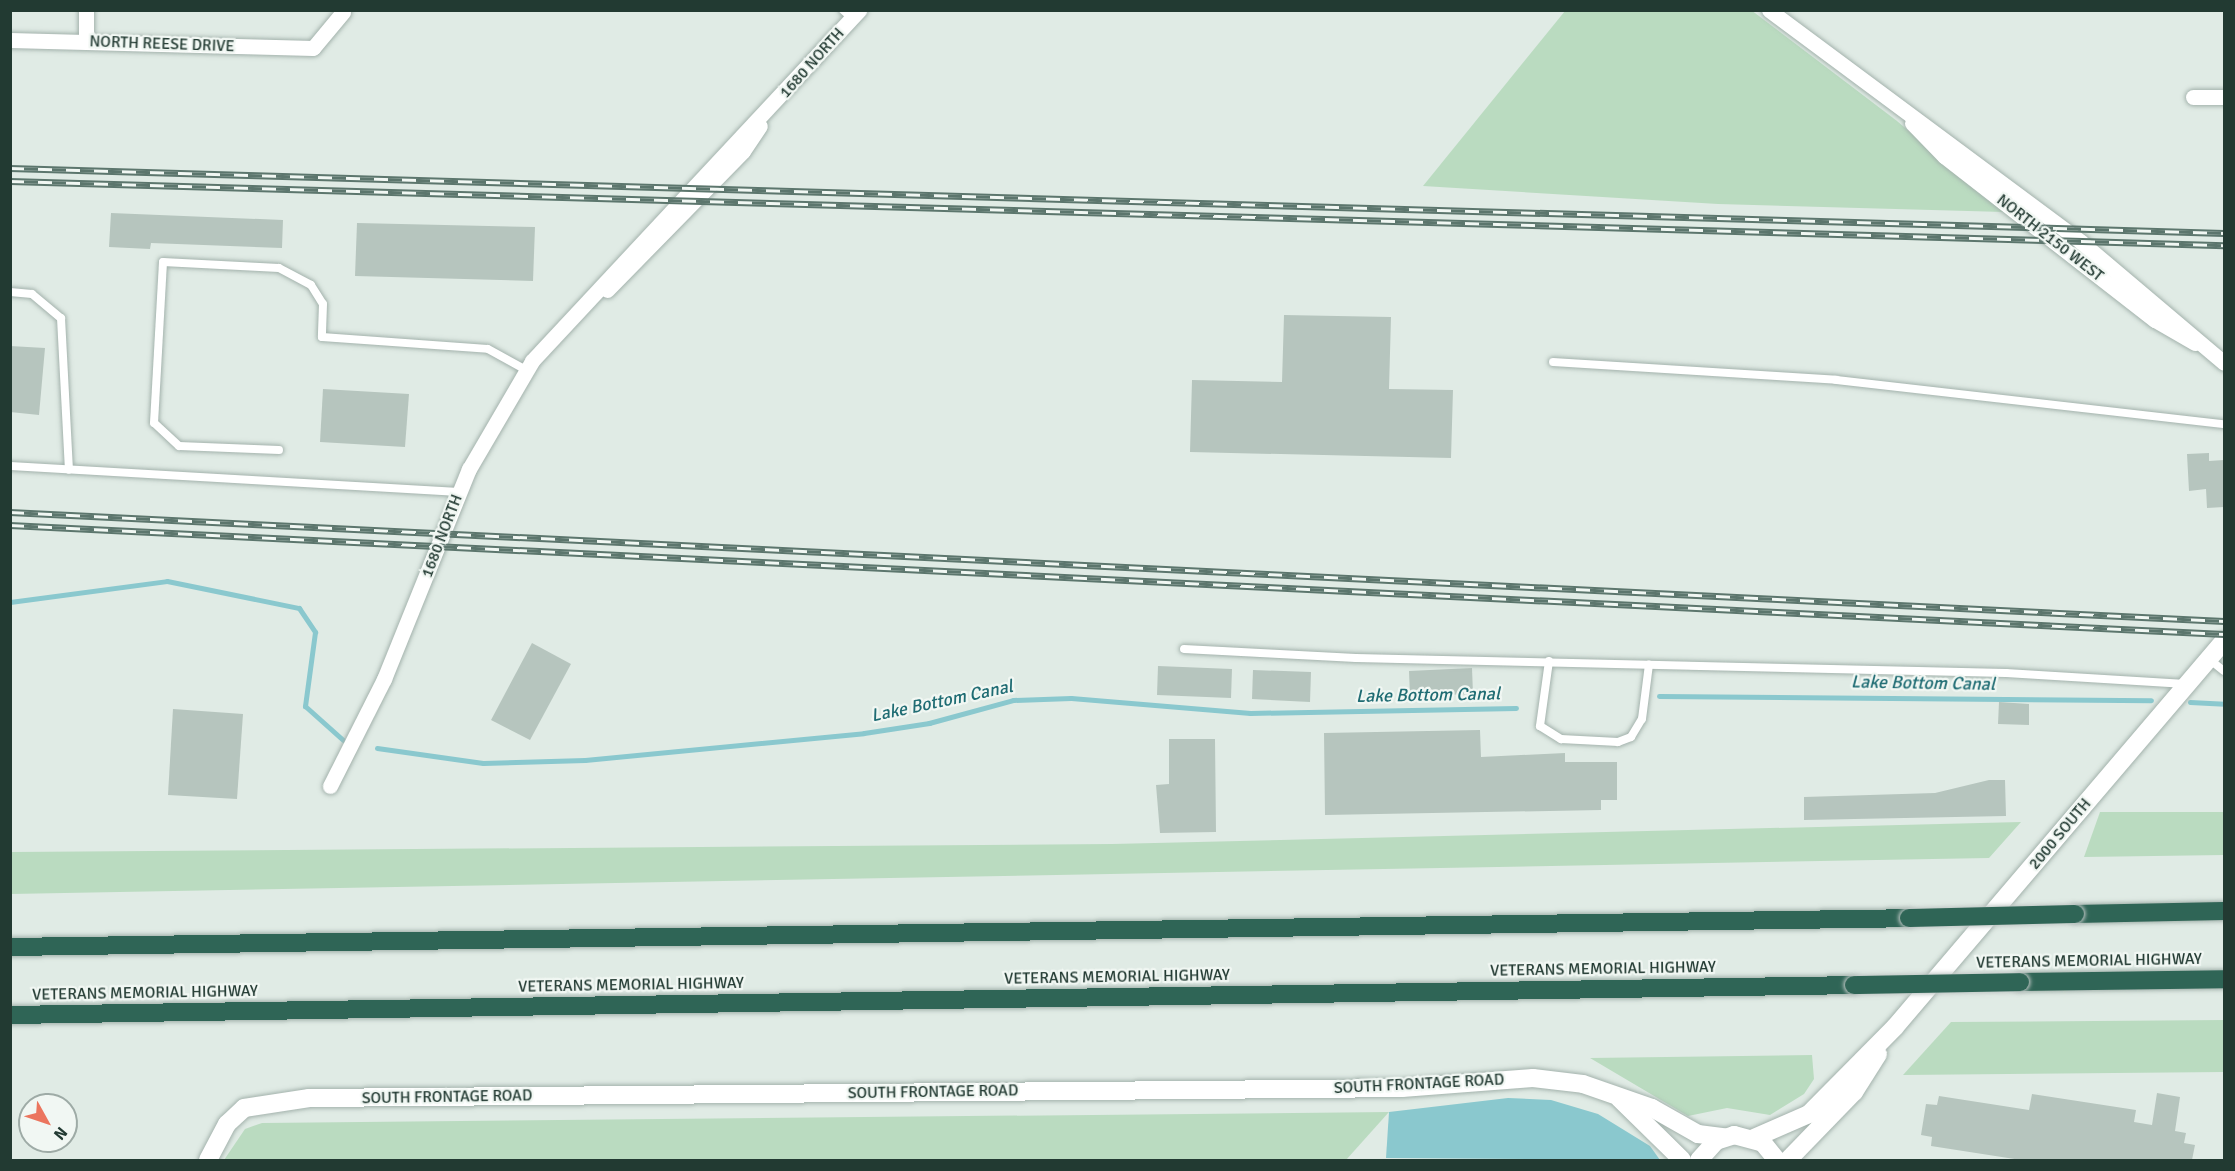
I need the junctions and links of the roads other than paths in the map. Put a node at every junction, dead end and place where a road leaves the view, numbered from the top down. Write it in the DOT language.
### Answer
graph roads {
  1 [pos="86,10"];
  2 [pos="1769,10"];
  3 [pos="343,12"];
  4 [pos="852,13"];
  5 [pos="10,39"];
  6 [pos="86,42"];
  7 [pos="2193,97"];
  8 [pos="2224,97"];
  9 [pos="10,292"];
  10 [pos="1553,362"];
  11 [pos="2224,363"];
  12 [pos="526,370"];
  13 [pos="2224,424"];
  14 [pos="279,450"];
  15 [pos="10,466"];
  16 [pos="69,470"];
  17 [pos="459,492"];
  18 [pos="2224,641"];
  19 [pos="1184,649"];
  20 [pos="2209,659"];
  21 [pos="1549,661"];
  22 [pos="1649,664"];
  23 [pos="2224,671"];
  24 [pos="2187,684"];
  25 [pos="330,786"];
  26 [pos="2224,911"];
  27 [pos="10,947"];
  28 [pos="2224,979"];
  29 [pos="10,1015"];
  30 [pos="1895,1028"];
  31 [pos="1619,1098"];
  32 [pos="1724,1137"];
  33 [pos="1754,1138"];
  34 [pos="208,1161"];
  35 [pos="1682,1161"];
  36 [pos="1699,1161"];
  37 [pos="1777,1161"];
  38 [pos="1788,1161"];
  1 -- 6 [label="street"];
  2 -- 11 [label="street, NORTH 2150 WEST"];
  3 -- 6 [label="street, NORTH REESE DRIVE"];
  4 -- 12 [label="street, 1680 NORTH"];
  5 -- 6 [label="street, NORTH REESE DRIVE"];
  7 -- 8 [label="street"];
  9 -- 16 [label="lane"];
  10 -- 13 [label="lane"];
  12 -- 14 [label="lane"];
  12 -- 17 [label="street, 1680 NORTH"];
  15 -- 16 [label="lane"];
  16 -- 17 [label="lane"];
  17 -- 25 [label="street, 1680 NORTH"];
  18 -- 20 [label="street, 2000 SOUTH"];
  19 -- 21 [label="lane"];
  20 -- 23 [label="lane"];
  20 -- 24 [label="street, 2000 SOUTH"];
  21 -- 22 [label="lane"];
  21 -- 22 [label="lane"];
  22 -- 24 [label="lane"];
  24 -- 30 [label="street, 2000 SOUTH"];
  26 -- 27 [label="highway, bridge"];
  28 -- 29 [label="highway, VETERANS MEMORIAL HIGHWAY, bridge"];
  30 -- 33 [label="street"];
  30 -- 38 [label="street"];
  31 -- 32 [label="street, SOUTH FRONTAGE ROAD"];
  31 -- 34 [label="street, SOUTH FRONTAGE ROAD"];
  31 -- 35 [label="street, SOUTH FRONTAGE ROAD"];
  32 -- 33 [label="street, SOUTH FRONTAGE ROAD"];
  32 -- 36 [label="street"];
  33 -- 37 [label="street"];
}
